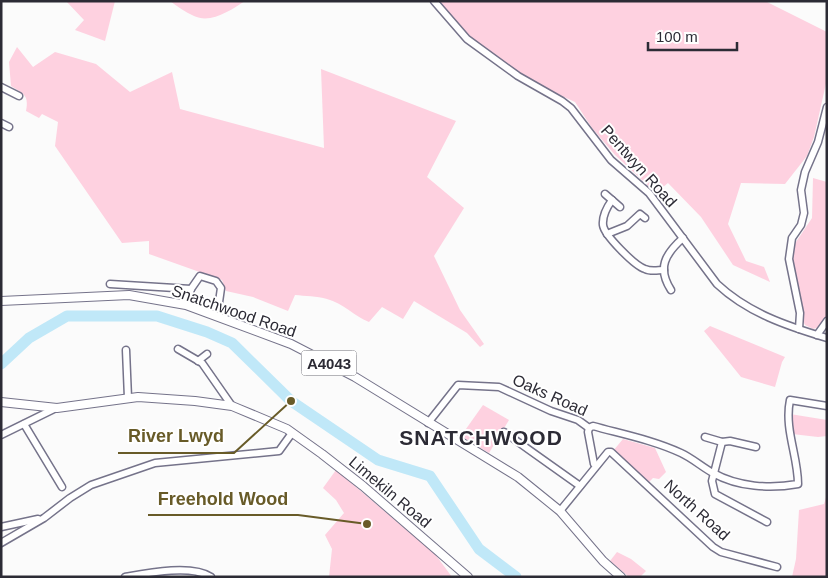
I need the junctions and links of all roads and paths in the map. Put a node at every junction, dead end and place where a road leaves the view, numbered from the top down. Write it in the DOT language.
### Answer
graph roads {
  1 [pos="434,1"];
  2 [pos="1,87"];
  3 [pos="20,96"];
  4 [pos="826,111"];
  5 [pos="1,122"];
  6 [pos="9,127"];
  7 [pos="605,194"];
  8 [pos="612,200"];
  9 [pos="620,207"];
  10 [pos="645,218"];
  11 [pos="607,234"];
  12 [pos="682,238"];
  13 [pos="664,270"];
  14 [pos="110,284"];
  15 [pos="191,289"];
  16 [pos="671,290"];
  17 [pos="1,301"];
  18 [pos="219,302"];
  19 [pos="186,305"];
  20 [pos="827,321"];
  21 [pos="799,329"];
  22 [pos="817,335"];
  23 [pos="827,338"];
  24 [pos="178,349"];
  25 [pos="126,350"];
  26 [pos="207,354"];
  27 [pos="198,361"];
  28 [pos="128,398"];
  29 [pos="1,402"];
  30 [pos="232,406"];
  31 [pos="827,406"];
  32 [pos="57,408"];
  33 [pos="428,423"];
  34 [pos="24,424"];
  35 [pos="589,428"];
  36 [pos="504,432"];
  37 [pos="292,433"];
  38 [pos="1,436"];
  39 [pos="706,437"];
  40 [pos="722,442"];
  41 [pos="756,447"];
  42 [pos="597,465"];
  43 [pos="714,474"];
  44 [pos="580,486"];
  45 [pos="62,487"];
  46 [pos="560,511"];
  47 [pos="44,518"];
  48 [pos="767,522"];
  49 [pos="1,527"];
  50 [pos="1,543"];
  51 [pos="777,567"];
  52 [pos="125,577"];
  53 [pos="211,577"];
  54 [pos="468,577"];
  55 [pos="621,577"];
  1 -- 12 [label="street, Pentwyn Road"];
  2 -- 3 [label="street"];
  4 -- 21 [label="street"];
  5 -- 6 [label="street"];
  7 -- 8 [label="street"];
  8 -- 9 [label="street"];
  8 -- 11 [label="street"];
  10 -- 11 [label="street"];
  11 -- 13 [label="street"];
  12 -- 13 [label="street"];
  12 -- 21 [label="street, Pentwyn Road"];
  13 -- 16 [label="street"];
  14 -- 15 [label="street"];
  15 -- 18 [label="street"];
  15 -- 19 [label="street"];
  17 -- 19 [label="main road, Snatchwood Road / A4043"];
  19 -- 33 [label="main road, Snatchwood Road / A4043"];
  20 -- 22 [label="street"];
  21 -- 22 [label="street, Pentwyn Road"];
  22 -- 23 [label="street, Pentwyn Road"];
  24 -- 27 [label="street"];
  25 -- 28 [label="street"];
  26 -- 27 [label="street"];
  27 -- 30 [label="street"];
  28 -- 30 [label="main road, Limekiln Road"];
  28 -- 32 [label="main road, Limekiln Road"];
  29 -- 32 [label="main road, Limekiln Road"];
  30 -- 37 [label="main road, Limekiln Road"];
  31 -- 43 [label="street"];
  32 -- 34 [label="street"];
  33 -- 35 [label="street, Oaks Road"];
  33 -- 46 [label="main road, Snatchwood Road / A4043"];
  34 -- 38 [label="street"];
  34 -- 45 [label="street"];
  35 -- 42 [label="street"];
  35 -- 43 [label="street"];
  36 -- 44 [label="street"];
  37 -- 47 [label="street"];
  37 -- 54 [label="main road, Limekiln Road"];
  39 -- 40 [label="street"];
  40 -- 41 [label="street"];
  40 -- 43 [label="street"];
  42 -- 44 [label="street"];
  42 -- 51 [label="street, North Road"];
  43 -- 48 [label="street"];
  44 -- 46 [label="street"];
  46 -- 55 [label="main road, Snatchwood Road / A4043"];
  47 -- 49 [label="street"];
  47 -- 50 [label="street"];
  52 -- 53 [label="street"];
}
